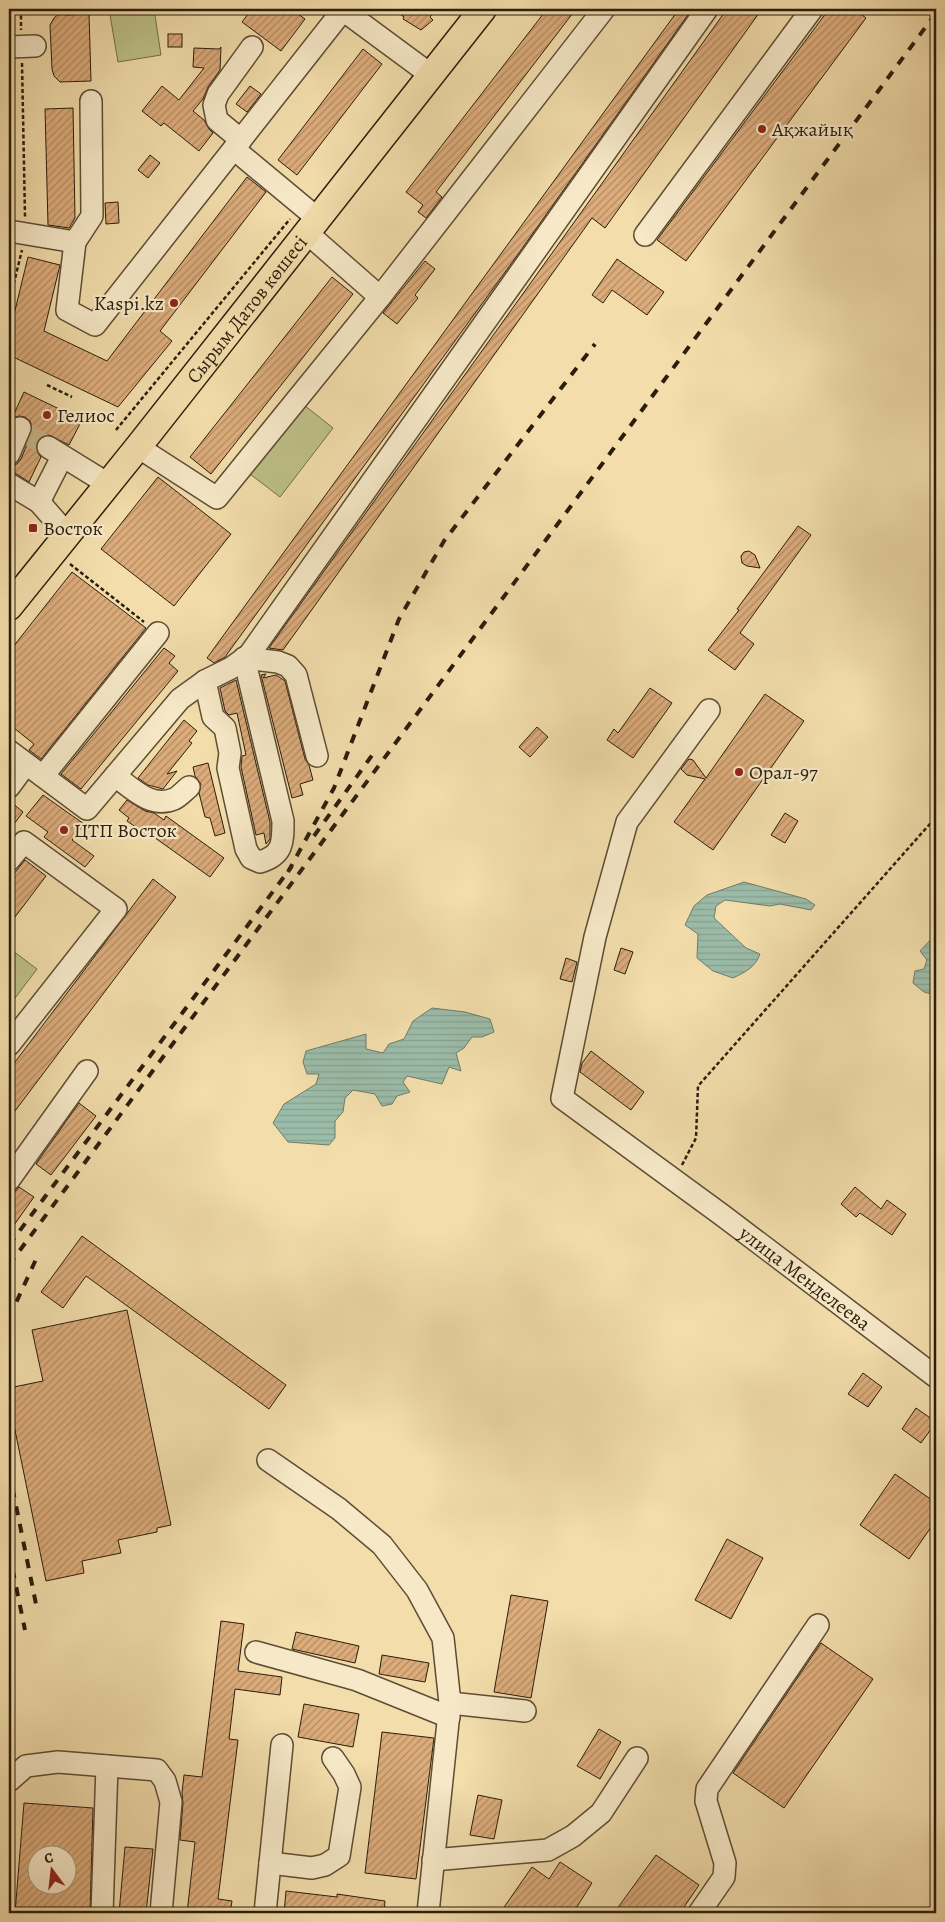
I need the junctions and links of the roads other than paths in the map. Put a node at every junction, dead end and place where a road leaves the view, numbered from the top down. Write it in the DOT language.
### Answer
graph roads {
  1 [pos="483,9"];
  2 [pos="604,9"];
  3 [pos="707,9"];
  4 [pos="812,9"];
  5 [pos="342,10"];
  6 [pos="252,47"];
  7 [pos="431,74"];
  8 [pos="92,101"];
  9 [pos="238,144"];
  10 [pos="312,225"];
  11 [pos="17,232"];
  12 [pos="645,235"];
  13 [pos="75,242"];
  14 [pos="380,297"];
  15 [pos="18,427"];
  16 [pos="138,447"];
  17 [pos="9,454"];
  18 [pos="9,484"];
  19 [pos="108,484"];
  20 [pos="39,502"];
  21 [pos="60,542"];
  22 [pos="9,606"];
  23 [pos="158,633"];
  24 [pos="244,658"];
  25 [pos="205,681"];
  26 [pos="709,710"];
  27 [pos="9,751"];
  28 [pos="317,756"];
  29 [pos="26,764"];
  30 [pos="43,776"];
  31 [pos="115,776"];
  32 [pos="9,787"];
  33 [pos="189,788"];
  34 [pos="9,860"];
  35 [pos="9,1045"];
  36 [pos="88,1071"];
  37 [pos="9,1180"];
  38 [pos="936,1377"];
  39 [pos="268,1460"];
  40 [pos="818,1625"];
  41 [pos="256,1652"];
  42 [pos="450,1710"];
  43 [pos="525,1711"];
  44 [pos="282,1745"];
  45 [pos="332,1758"];
  46 [pos="637,1758"];
  47 [pos="107,1766"];
  48 [pos="9,1781"];
  49 [pos="433,1860"];
  50 [pos="270,1863"];
  51 [pos="102,1913"];
  52 [pos="161,1913"];
  53 [pos="266,1913"];
  54 [pos="428,1913"];
  55 [pos="699,1913"];
  1 -- 7 [label="main road, Сырым Датов көшесі"];
  2 -- 14 [label="street"];
  3 -- 24 [label="street"];
  4 -- 12 [label="street"];
  5 -- 7 [label="street"];
  5 -- 9 [label="street"];
  6 -- 9 [label="street"];
  7 -- 10 [label="main road, Сырым Датов көшесі"];
  8 -- 13 [label="street"];
  9 -- 10 [label="street"];
  9 -- 13 [label="street"];
  10 -- 14 [label="street"];
  10 -- 16 [label="main road, Сырым Датов көшесі"];
  11 -- 13 [label="street"];
  14 -- 16 [label="street"];
  15 -- 17 [label="street"];
  16 -- 19 [label="main road, Сырым Датов көшесі"];
  18 -- 20 [label="street"];
  19 -- 20 [label="street"];
  19 -- 21 [label="main road, Сырым Датов көшесі"];
  20 -- 21 [label="street"];
  21 -- 22 [label="main road, Сырым Датов көшесі"];
  23 -- 30 [label="street"];
  24 -- 25 [label="street"];
  24 -- 25 [label="street"];
  24 -- 28 [label="street"];
  25 -- 31 [label="street"];
  26 -- 38 [label="street, улица Менделеева"];
  27 -- 29 [label="street"];
  29 -- 30 [label="street"];
  29 -- 32 [label="street"];
  30 -- 31 [label="street"];
  31 -- 33 [label="street"];
  34 -- 35 [label="street"];
  36 -- 37 [label="street"];
  39 -- 42 [label="street"];
  40 -- 55 [label="street"];
  41 -- 42 [label="street"];
  42 -- 43 [label="street"];
  42 -- 49 [label="street"];
  44 -- 50 [label="street"];
  45 -- 50 [label="street"];
  46 -- 49 [label="street"];
  47 -- 48 [label="street"];
  47 -- 51 [label="street"];
  47 -- 52 [label="street"];
  49 -- 54 [label="street"];
  50 -- 53 [label="street"];
}
